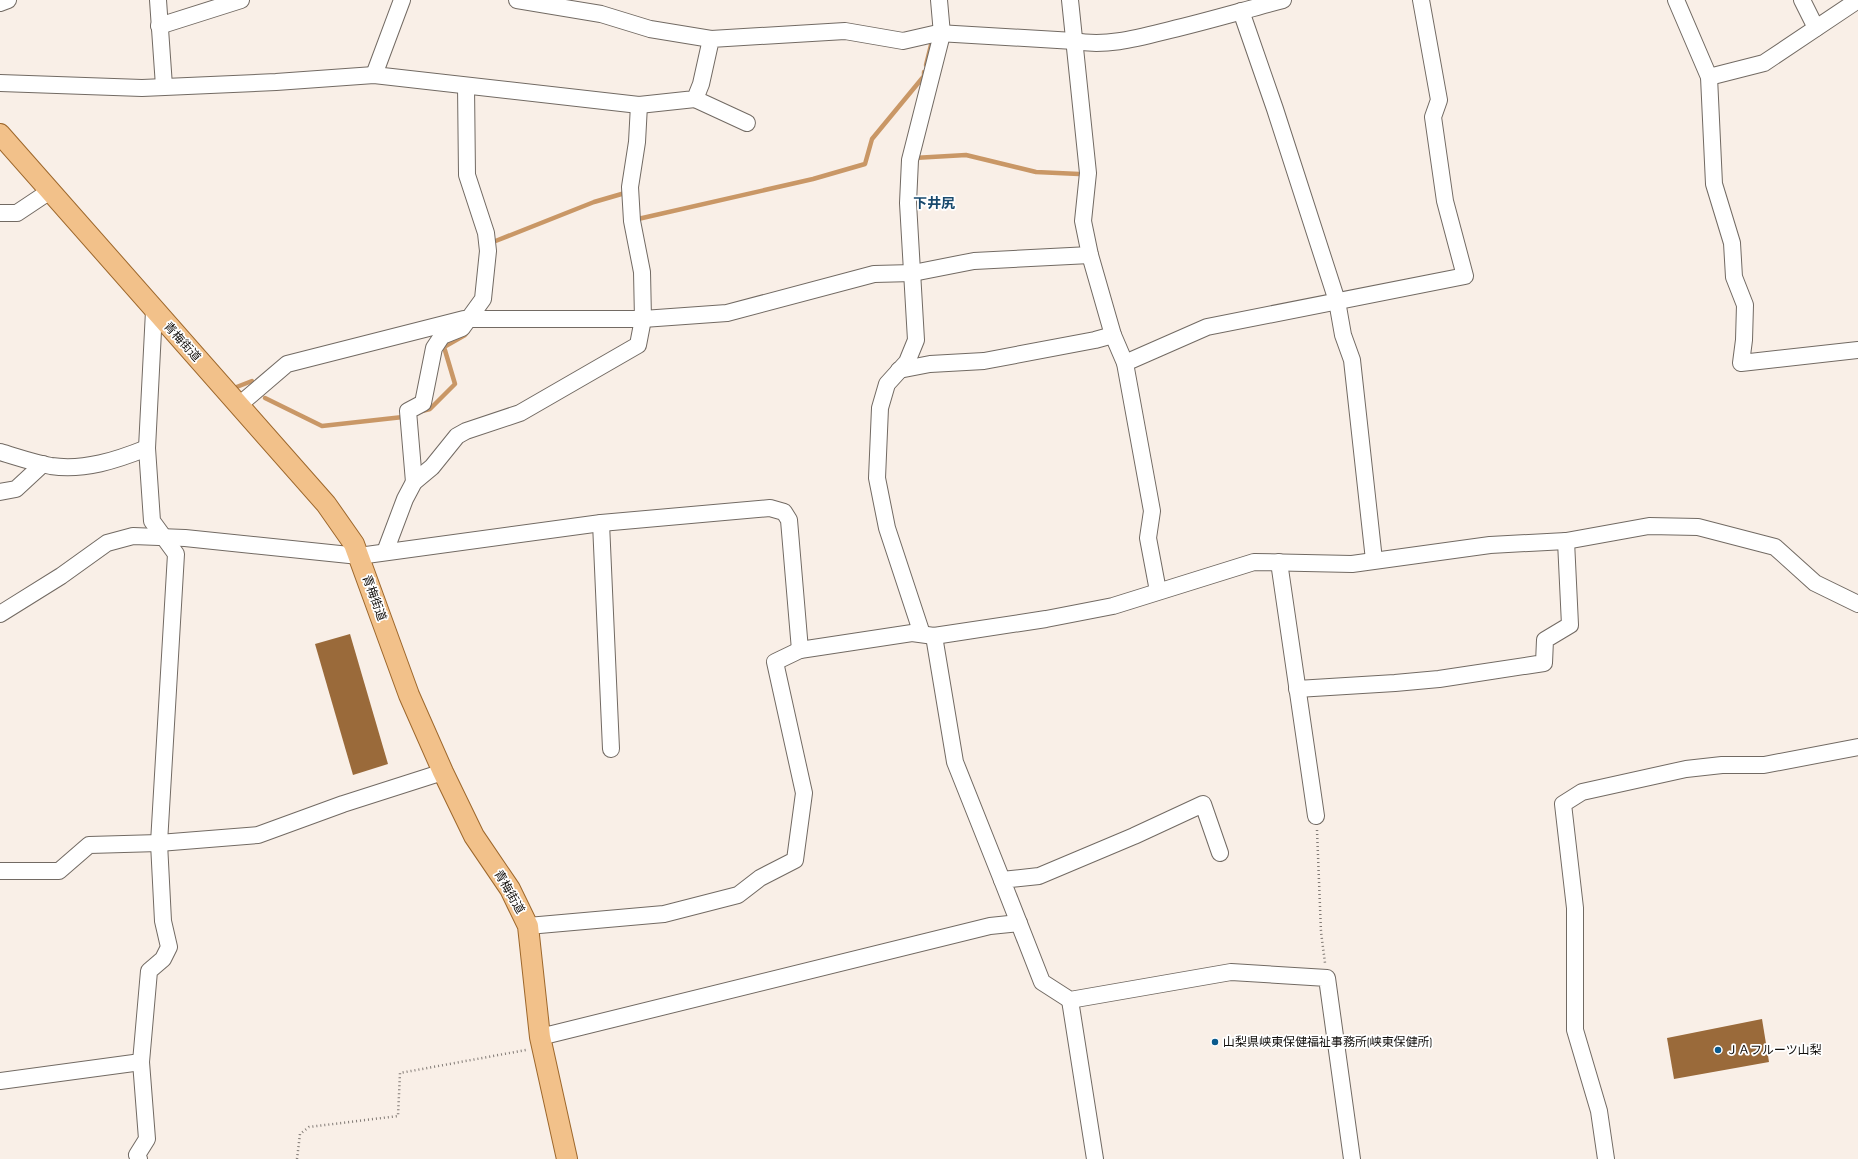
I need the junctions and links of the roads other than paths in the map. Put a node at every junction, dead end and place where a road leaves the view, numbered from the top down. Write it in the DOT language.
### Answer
graph roads {
  1 [pos="8,0"];
  2 [pos="158,0"];
  3 [pos="241,0"];
  4 [pos="402,0"];
  5 [pos="517,0"];
  6 [pos="939,0"];
  7 [pos="1070,0"];
  8 [pos="1283,0"];
  9 [pos="1421,0"];
  10 [pos="1676,0"];
  11 [pos="1802,0"];
  12 [pos="1858,0"];
  13 [pos="0,3"];
  14 [pos="1241,11"];
  15 [pos="159,26"];
  16 [pos="1816,28"];
  17 [pos="940,34"];
  18 [pos="711,39"];
  19 [pos="1074,41"];
  20 [pos="374,75"];
  21 [pos="1709,77"];
  22 [pos="0,83"];
  23 [pos="164,86"];
  24 [pos="466,86"];
  25 [pos="695,100"];
  26 [pos="639,105"];
  27 [pos="747,123"];
  28 [pos="0,134"];
  29 [pos="50,191"];
  30 [pos="0,213"];
  31 [pos="1090,255"];
  32 [pos="913,273"];
  33 [pos="1337,302"];
  34 [pos="154,311"];
  35 [pos="470,319"];
  36 [pos="643,319"];
  37 [pos="1113,335"];
  38 [pos="1858,350"];
  39 [pos="1124,362"];
  40 [pos="899,370"];
  41 [pos="239,405"];
  42 [pos="147,448"];
  43 [pos="0,452"];
  44 [pos="43,464"];
  45 [pos="414,482"];
  46 [pos="0,492"];
  47 [pos="601,523"];
  48 [pos="162,537"];
  49 [pos="1566,541"];
  50 [pos="385,552"];
  51 [pos="359,556"];
  52 [pos="1374,560"];
  53 [pos="1279,562"];
  54 [pos="1158,591"];
  55 [pos="1858,604"];
  56 [pos="0,614"];
  57 [pos="928,635"];
  58 [pos="800,650"];
  59 [pos="1297,689"];
  60 [pos="1858,747"];
  61 [pos="611,749"];
  62 [pos="443,772"];
  63 [pos="1316,816"];
  64 [pos="159,843"];
  65 [pos="1220,853"];
  66 [pos="0,870"];
  67 [pos="1002,880"];
  68 [pos="1019,923"];
  69 [pos="528,926"];
  70 [pos="1070,1000"];
  71 [pos="541,1042"];
  72 [pos="141,1062"];
  73 [pos="0,1081"];
  74 [pos="139,1159"];
  75 [pos="567,1159"];
  76 [pos="1095,1159"];
  77 [pos="1352,1159"];
  78 [pos="1606,1159"];
  1 -- 13 [label="street"];
  2 -- 15 [label="street"];
  3 -- 15 [label="street"];
  4 -- 20 [label="street"];
  5 -- 18 [label="street"];
  6 -- 17 [label="street"];
  7 -- 19 [label="street"];
  8 -- 14 [label="street"];
  9 -- 33 [label="street"];
  10 -- 21 [label="street"];
  11 -- 16 [label="street"];
  12 -- 16 [label="street"];
  14 -- 19 [label="street"];
  14 -- 33 [label="street"];
  15 -- 23 [label="street"];
  16 -- 21 [label="street"];
  17 -- 18 [label="street"];
  17 -- 19 [label="street"];
  17 -- 32 [label="street"];
  18 -- 25 [label="street"];
  19 -- 31 [label="street"];
  20 -- 23 [label="street"];
  20 -- 24 [label="street"];
  21 -- 38 [label="street"];
  22 -- 23 [label="street"];
  24 -- 26 [label="street"];
  24 -- 35 [label="street"];
  25 -- 26 [label="street"];
  25 -- 27 [label="street"];
  26 -- 36 [label="street"];
  28 -- 29 [label="main road, 青梅街道"];
  29 -- 30 [label="street"];
  29 -- 34 [label="main road, 青梅街道"];
  31 -- 32 [label="street"];
  31 -- 37 [label="street"];
  32 -- 36 [label="street"];
  32 -- 40 [label="street"];
  33 -- 39 [label="street"];
  33 -- 52 [label="street"];
  34 -- 41 [label="main road, 青梅街道"];
  34 -- 42 [label="street"];
  35 -- 36 [label="street"];
  35 -- 41 [label="street"];
  35 -- 45 [label="street"];
  36 -- 45 [label="street"];
  37 -- 39 [label="street"];
  37 -- 40 [label="street"];
  39 -- 54 [label="street"];
  40 -- 57 [label="street"];
  41 -- 51 [label="main road, 青梅街道"];
  42 -- 44 [label="street"];
  42 -- 48 [label="street"];
  43 -- 44 [label="street"];
  44 -- 46 [label="street"];
  45 -- 50 [label="street"];
  47 -- 50 [label="street"];
  47 -- 58 [label="street"];
  47 -- 61 [label="street"];
  48 -- 51 [label="street"];
  48 -- 56 [label="street"];
  48 -- 64 [label="street"];
  49 -- 52 [label="street"];
  49 -- 55 [label="street"];
  49 -- 59 [label="street"];
  50 -- 51 [label="street"];
  51 -- 62 [label="main road, 青梅街道"];
  52 -- 53 [label="street"];
  53 -- 54 [label="street"];
  53 -- 59 [label="street"];
  54 -- 57 [label="street"];
  57 -- 58 [label="street"];
  57 -- 67 [label="street"];
  58 -- 69 [label="street"];
  59 -- 63 [label="street"];
  60 -- 78 [label="street"];
  62 -- 64 [label="street"];
  62 -- 69 [label="main road, 青梅街道"];
  64 -- 66 [label="street"];
  64 -- 72 [label="street"];
  65 -- 67 [label="street"];
  67 -- 68 [label="street"];
  68 -- 70 [label="street"];
  68 -- 71 [label="street"];
  69 -- 71 [label="main road, 青梅街道"];
  70 -- 76 [label="street"];
  70 -- 77 [label="street"];
  71 -- 75 [label="main road, 青梅街道"];
  72 -- 73 [label="street"];
  72 -- 74 [label="street"];
}
